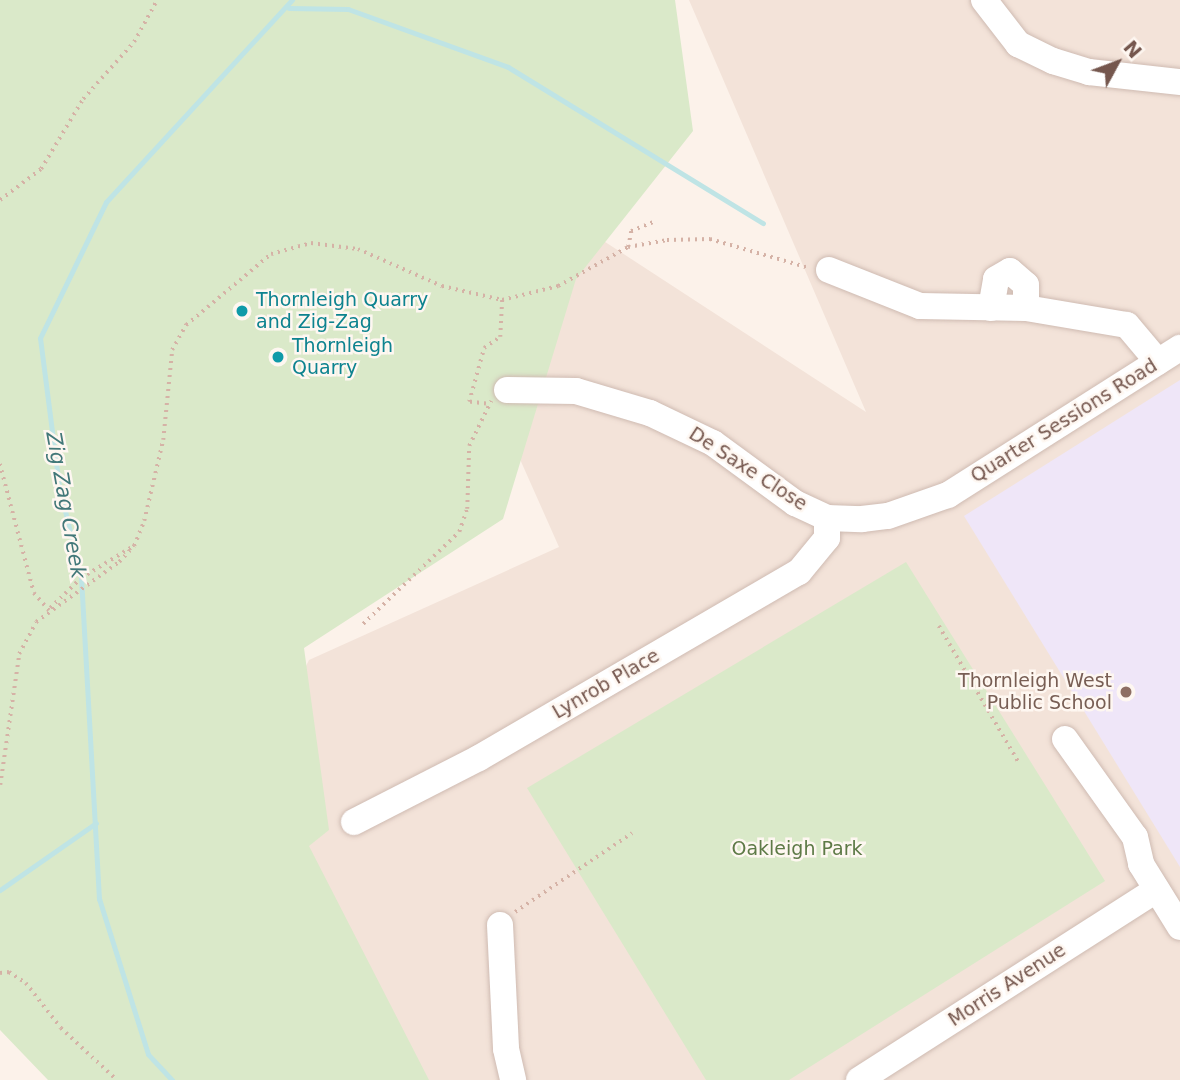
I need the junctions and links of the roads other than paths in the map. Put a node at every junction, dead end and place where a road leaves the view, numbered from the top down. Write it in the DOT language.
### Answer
graph roads {
  1 [pos="984,0"];
  2 [pos="1180,82"];
  3 [pos="829,270"];
  4 [pos="991,308"];
  5 [pos="1026,308"];
  6 [pos="1169,355"];
  7 [pos="497,397"];
  8 [pos="948,495"];
  9 [pos="827,518"];
  10 [pos="1065,739"];
  11 [pos="354,822"];
  12 [pos="1156,890"];
  13 [pos="500,925"];
  14 [pos="1180,927"];
  15 [pos="513,1080"];
  16 [pos="859,1080"];
  1 -- 2 [label="street"];
  3 -- 4 [label="street"];
  4 -- 5 [label="street"];
  4 -- 5 [label="street"];
  5 -- 6 [label="street"];
  6 -- 8 [label="street, Quarter Sessions Road"];
  7 -- 9 [label="street, De Saxe Close"];
  8 -- 9 [label="street, De Saxe Close"];
  9 -- 11 [label="street, Lynrob Place"];
  10 -- 12 [label="street"];
  12 -- 14 [label="street"];
  12 -- 16 [label="street, Morris Avenue"];
  13 -- 15 [label="street"];
}
